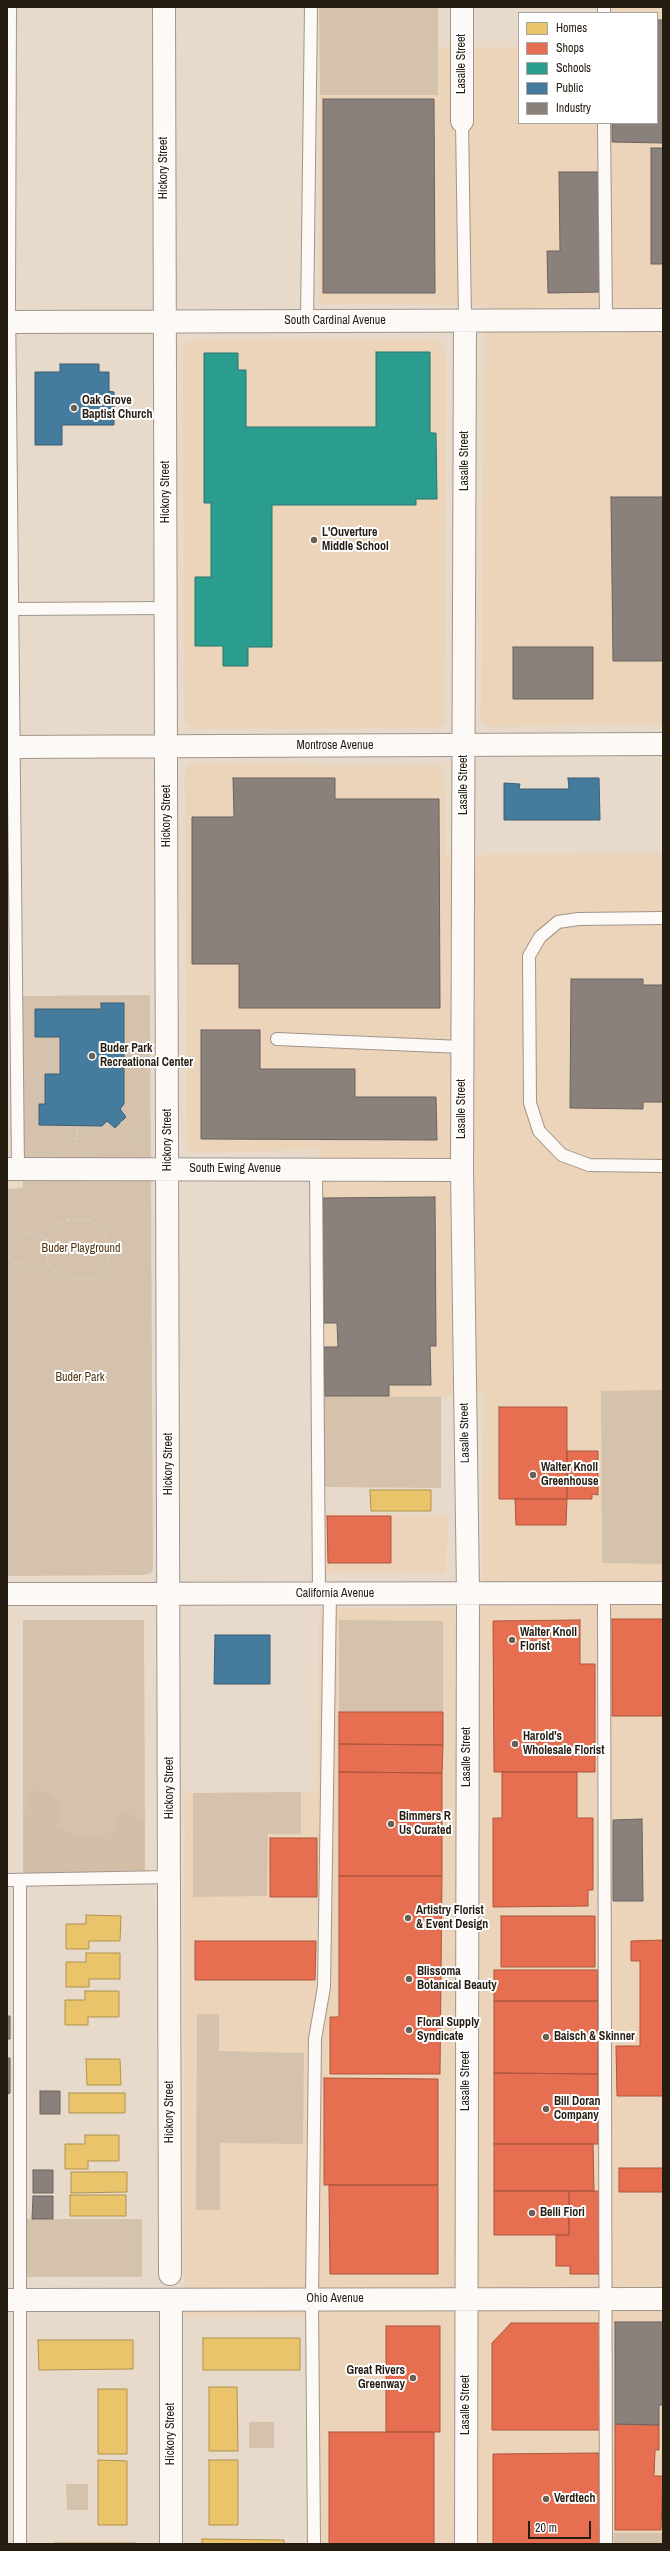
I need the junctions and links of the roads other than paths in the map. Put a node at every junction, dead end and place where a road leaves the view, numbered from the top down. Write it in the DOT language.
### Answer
graph roads {
  1 [pos="10,7"];
  2 [pos="164,7"];
  3 [pos="311,7"];
  4 [pos="462,7"];
  5 [pos="462,121"];
  6 [pos="604,124"];
  7 [pos="307,320"];
  8 [pos="663,320"];
  9 [pos="165,321"];
  10 [pos="606,321"];
  11 [pos="8,322"];
  12 [pos="465,322"];
  13 [pos="166,608"];
  14 [pos="12,609"];
  15 [pos="663,744"];
  16 [pos="464,745"];
  17 [pos="10,747"];
  18 [pos="167,747"];
  19 [pos="663,918"];
  20 [pos="277,1039"];
  21 [pos="462,1047"];
  22 [pos="663,1166"];
  23 [pos="168,1168"];
  24 [pos="12,1169"];
  25 [pos="316,1169"];
  26 [pos="462,1170"];
  27 [pos="468,1593"];
  28 [pos="7,1594"];
  29 [pos="169,1594"];
  30 [pos="324,1594"];
  31 [pos="604,1594"];
  32 [pos="663,1594"];
  33 [pos="170,1877"];
  34 [pos="7,1880"];
  35 [pos="20,1880"];
  36 [pos="170,2274"];
  37 [pos="605,2298"];
  38 [pos="663,2298"];
  39 [pos="312,2299"];
  40 [pos="466,2299"];
  41 [pos="13,2300"];
  42 [pos="170,2300"];
  43 [pos="20,2544"];
  44 [pos="171,2544"];
  45 [pos="314,2544"];
  46 [pos="466,2544"];
  47 [pos="606,2544"];
  1 -- 11 [label="lane"];
  2 -- 9 [label="street, Hickory Street"];
  3 -- 7 [label="lane"];
  4 -- 5 [label="street, Lasalle Street"];
  5 -- 12 [label="lane"];
  6 -- 10 [label="lane"];
  7 -- 9 [label="street, South Cardinal Avenue"];
  7 -- 12 [label="street, South Cardinal Avenue"];
  8 -- 10 [label="street, South Cardinal Avenue"];
  9 -- 11 [label="street, South Cardinal Avenue"];
  9 -- 13 [label="street, Hickory Street"];
  10 -- 12 [label="street, South Cardinal Avenue"];
  11 -- 14 [label="lane"];
  12 -- 16 [label="street, Lasalle Street"];
  13 -- 14 [label="lane"];
  13 -- 18 [label="street, Hickory Street"];
  14 -- 17 [label="lane"];
  15 -- 16 [label="street, Montrose Avenue"];
  16 -- 18 [label="street, Montrose Avenue"];
  16 -- 21 [label="street, Lasalle Street"];
  17 -- 18 [label="street, Montrose Avenue"];
  17 -- 24 [label="lane"];
  18 -- 23 [label="street, Hickory Street"];
  19 -- 22 [label="lane"];
  20 -- 21 [label="lane"];
  21 -- 26 [label="street, Lasalle Street"];
  23 -- 24 [label="street, South Ewing Avenue"];
  23 -- 25 [label="street, South Ewing Avenue"];
  23 -- 29 [label="street, Hickory Street"];
  25 -- 26 [label="street, South Ewing Avenue"];
  25 -- 30 [label="lane"];
  26 -- 27 [label="street, Lasalle Street"];
  27 -- 30 [label="street, California Avenue"];
  27 -- 31 [label="street, California Avenue"];
  27 -- 40 [label="street, Lasalle Street"];
  28 -- 29 [label="street, California Avenue"];
  29 -- 30 [label="street, California Avenue"];
  29 -- 33 [label="street, Hickory Street"];
  30 -- 39 [label="lane"];
  31 -- 32 [label="street, California Avenue"];
  31 -- 37 [label="lane"];
  33 -- 35 [label="lane"];
  33 -- 36 [label="street, Hickory Street"];
  34 -- 35 [label="lane"];
  35 -- 41 [label="lane"];
  37 -- 38 [label="street, Ohio Avenue"];
  37 -- 40 [label="street, Ohio Avenue"];
  37 -- 47 [label="lane"];
  39 -- 40 [label="street, Ohio Avenue"];
  39 -- 42 [label="street, Ohio Avenue"];
  39 -- 45 [label="lane"];
  40 -- 46 [label="street, Lasalle Street"];
  41 -- 42 [label="street, Ohio Avenue"];
  41 -- 43 [label="lane"];
  42 -- 44 [label="street, Hickory Street"];
}
